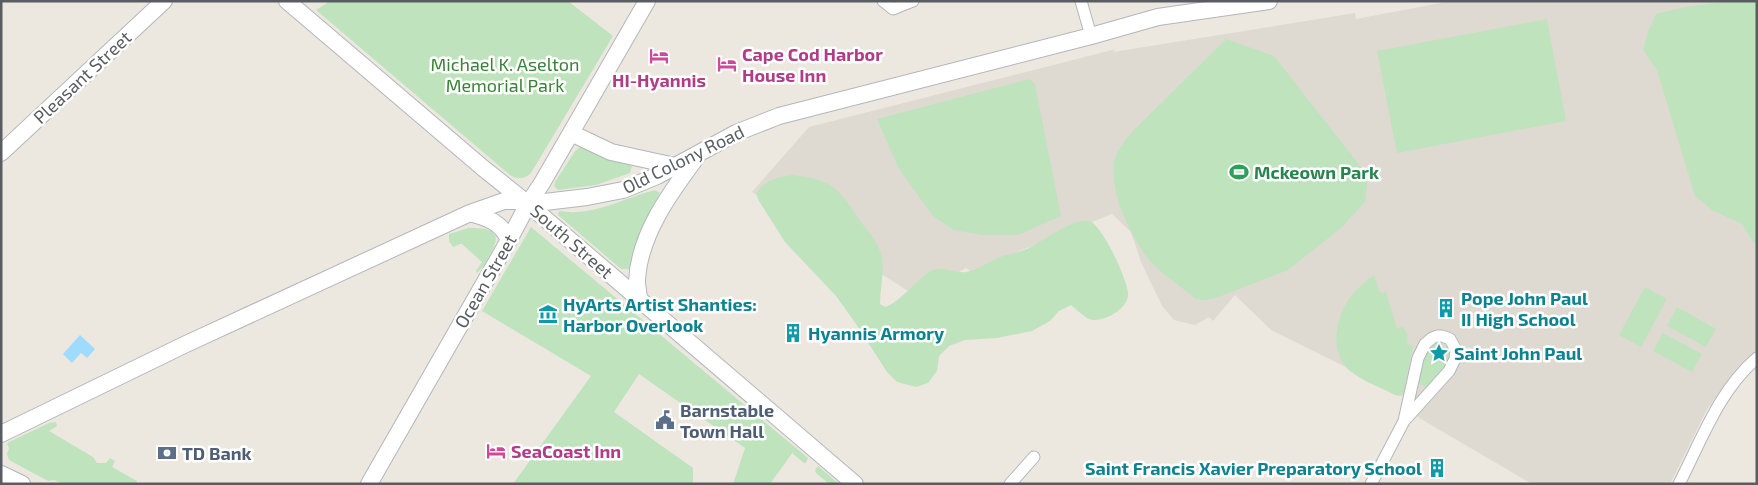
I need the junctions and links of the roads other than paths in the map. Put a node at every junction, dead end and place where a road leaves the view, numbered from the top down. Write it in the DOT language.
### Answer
graph roads {
  1 [pos="164,1"];
  2 [pos="287,1"];
  3 [pos="647,1"];
  4 [pos="883,1"];
  5 [pos="912,1"];
  6 [pos="1081,1"];
  7 [pos="1269,1"];
  8 [pos="1091,36"];
  9 [pos="571,133"];
  10 [pos="1,153"];
  11 [pos="698,154"];
  12 [pos="675,166"];
  13 [pos="528,204"];
  14 [pos="470,213"];
  15 [pos="509,240"];
  16 [pos="639,300"];
  17 [pos="1757,358"];
  18 [pos="1404,421"];
  19 [pos="1,434"];
  20 [pos="1034,457"];
  21 [pos="1,474"];
  22 [pos="22,484"];
  23 [pos="369,484"];
  24 [pos="855,484"];
  25 [pos="1010,484"];
  26 [pos="1371,484"];
  27 [pos="1679,484"];
  1 -- 10 [label="main road, Pleasant Street"];
  2 -- 13 [label="main road, South Street"];
  3 -- 9 [label="main road, Ocean Street"];
  4 -- 5 [label="street"];
  6 -- 8 [label="street"];
  7 -- 8 [label="main road, Old Colony Road"];
  8 -- 11 [label="main road, Old Colony Road"];
  9 -- 12 [label="main road"];
  9 -- 13 [label="main road, Ocean Street"];
  11 -- 12 [label="main road, Old Colony Road"];
  11 -- 16 [label="main road"];
  12 -- 13 [label="main road, Old Colony Road"];
  13 -- 14 [label="main road, Old Colony Road"];
  13 -- 15 [label="main road, Ocean Street"];
  13 -- 16 [label="main road, South Street"];
  14 -- 15 [label="main road"];
  14 -- 19 [label="main road, Old Colony Road"];
  15 -- 23 [label="main road, Ocean Street"];
  16 -- 24 [label="main road, South Street"];
  17 -- 27 [label="street"];
  18 -- 18 [label="street"];
  18 -- 26 [label="street"];
  20 -- 25 [label="street"];
  21 -- 22 [label="main road"];
}
